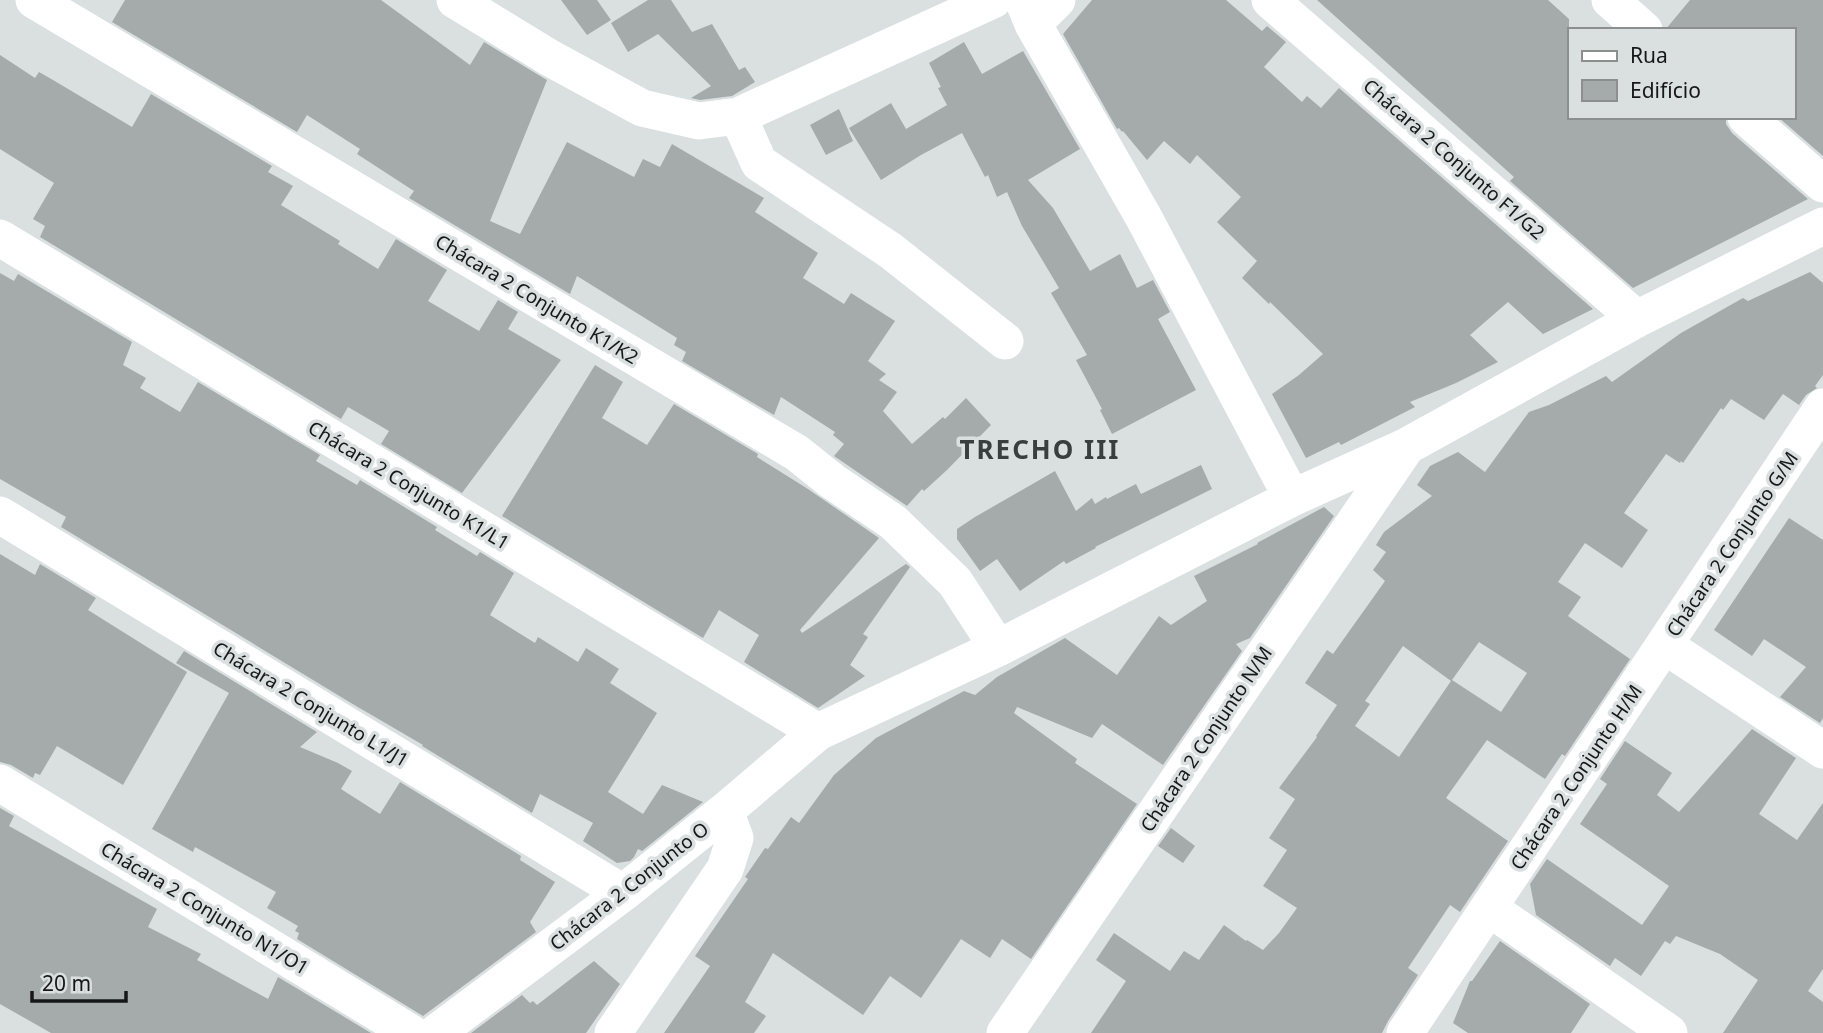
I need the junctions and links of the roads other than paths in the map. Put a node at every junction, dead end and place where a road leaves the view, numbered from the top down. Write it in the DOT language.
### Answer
graph roads {
  1 [pos="34,0"];
  2 [pos="455,0"];
  3 [pos="993,0"];
  4 [pos="1270,0"];
  5 [pos="1610,0"];
  6 [pos="1038,8"];
  7 [pos="1642,28"];
  8 [pos="738,116"];
  9 [pos="1748,119"];
  10 [pos="1823,184"];
  11 [pos="1823,226"];
  12 [pos="0,238"];
  13 [pos="1637,319"];
  14 [pos="1005,341"];
  15 [pos="1823,407"];
  16 [pos="1407,446"];
  17 [pos="1292,498"];
  18 [pos="0,515"];
  19 [pos="1664,645"];
  20 [pos="998,648"];
  21 [pos="818,732"];
  22 [pos="1823,750"];
  23 [pos="0,783"];
  24 [pos="725,811"];
  25 [pos="623,893"];
  26 [pos="1489,908"];
  27 [pos="411,1033"];
  28 [pos="436,1033"];
  29 [pos="613,1033"];
  30 [pos="1005,1033"];
  31 [pos="1405,1033"];
  32 [pos="1670,1033"];
  1 -- 20 [label="street, Chácara 2 Conjunto K1/K2"];
  2 -- 8 [label="street"];
  3 -- 8 [label="street"];
  4 -- 13 [label="street, Chácara 2 Conjunto F1/G2"];
  5 -- 7 [label="street"];
  6 -- 17 [label="street"];
  8 -- 14 [label="street"];
  9 -- 10 [label="street"];
  11 -- 13 [label="street, Chácara 2 Conjunto O"];
  12 -- 21 [label="street, Chácara 2 Conjunto K1/L1"];
  13 -- 16 [label="street, Chácara 2 Conjunto O"];
  15 -- 19 [label="street, Chácara 2 Conjunto G/M"];
  16 -- 17 [label="street, Chácara 2 Conjunto O"];
  16 -- 30 [label="street, Chácara 2 Conjunto N/M"];
  17 -- 20 [label="street, Chácara 2 Conjunto O"];
  18 -- 25 [label="street, Chácara 2 Conjunto L1/J1"];
  19 -- 22 [label="street"];
  19 -- 26 [label="street, Chácara 2 Conjunto H/M"];
  20 -- 21 [label="street, Chácara 2 Conjunto O"];
  21 -- 24 [label="street, Chácara 2 Conjunto O"];
  23 -- 27 [label="street, Chácara 2 Conjunto N1/O1"];
  24 -- 25 [label="street, Chácara 2 Conjunto O"];
  24 -- 29 [label="street"];
  25 -- 28 [label="street, Chácara 2 Conjunto O"];
  26 -- 31 [label="street, Chácara 2 Conjunto H/M"];
  26 -- 32 [label="street"];
}
